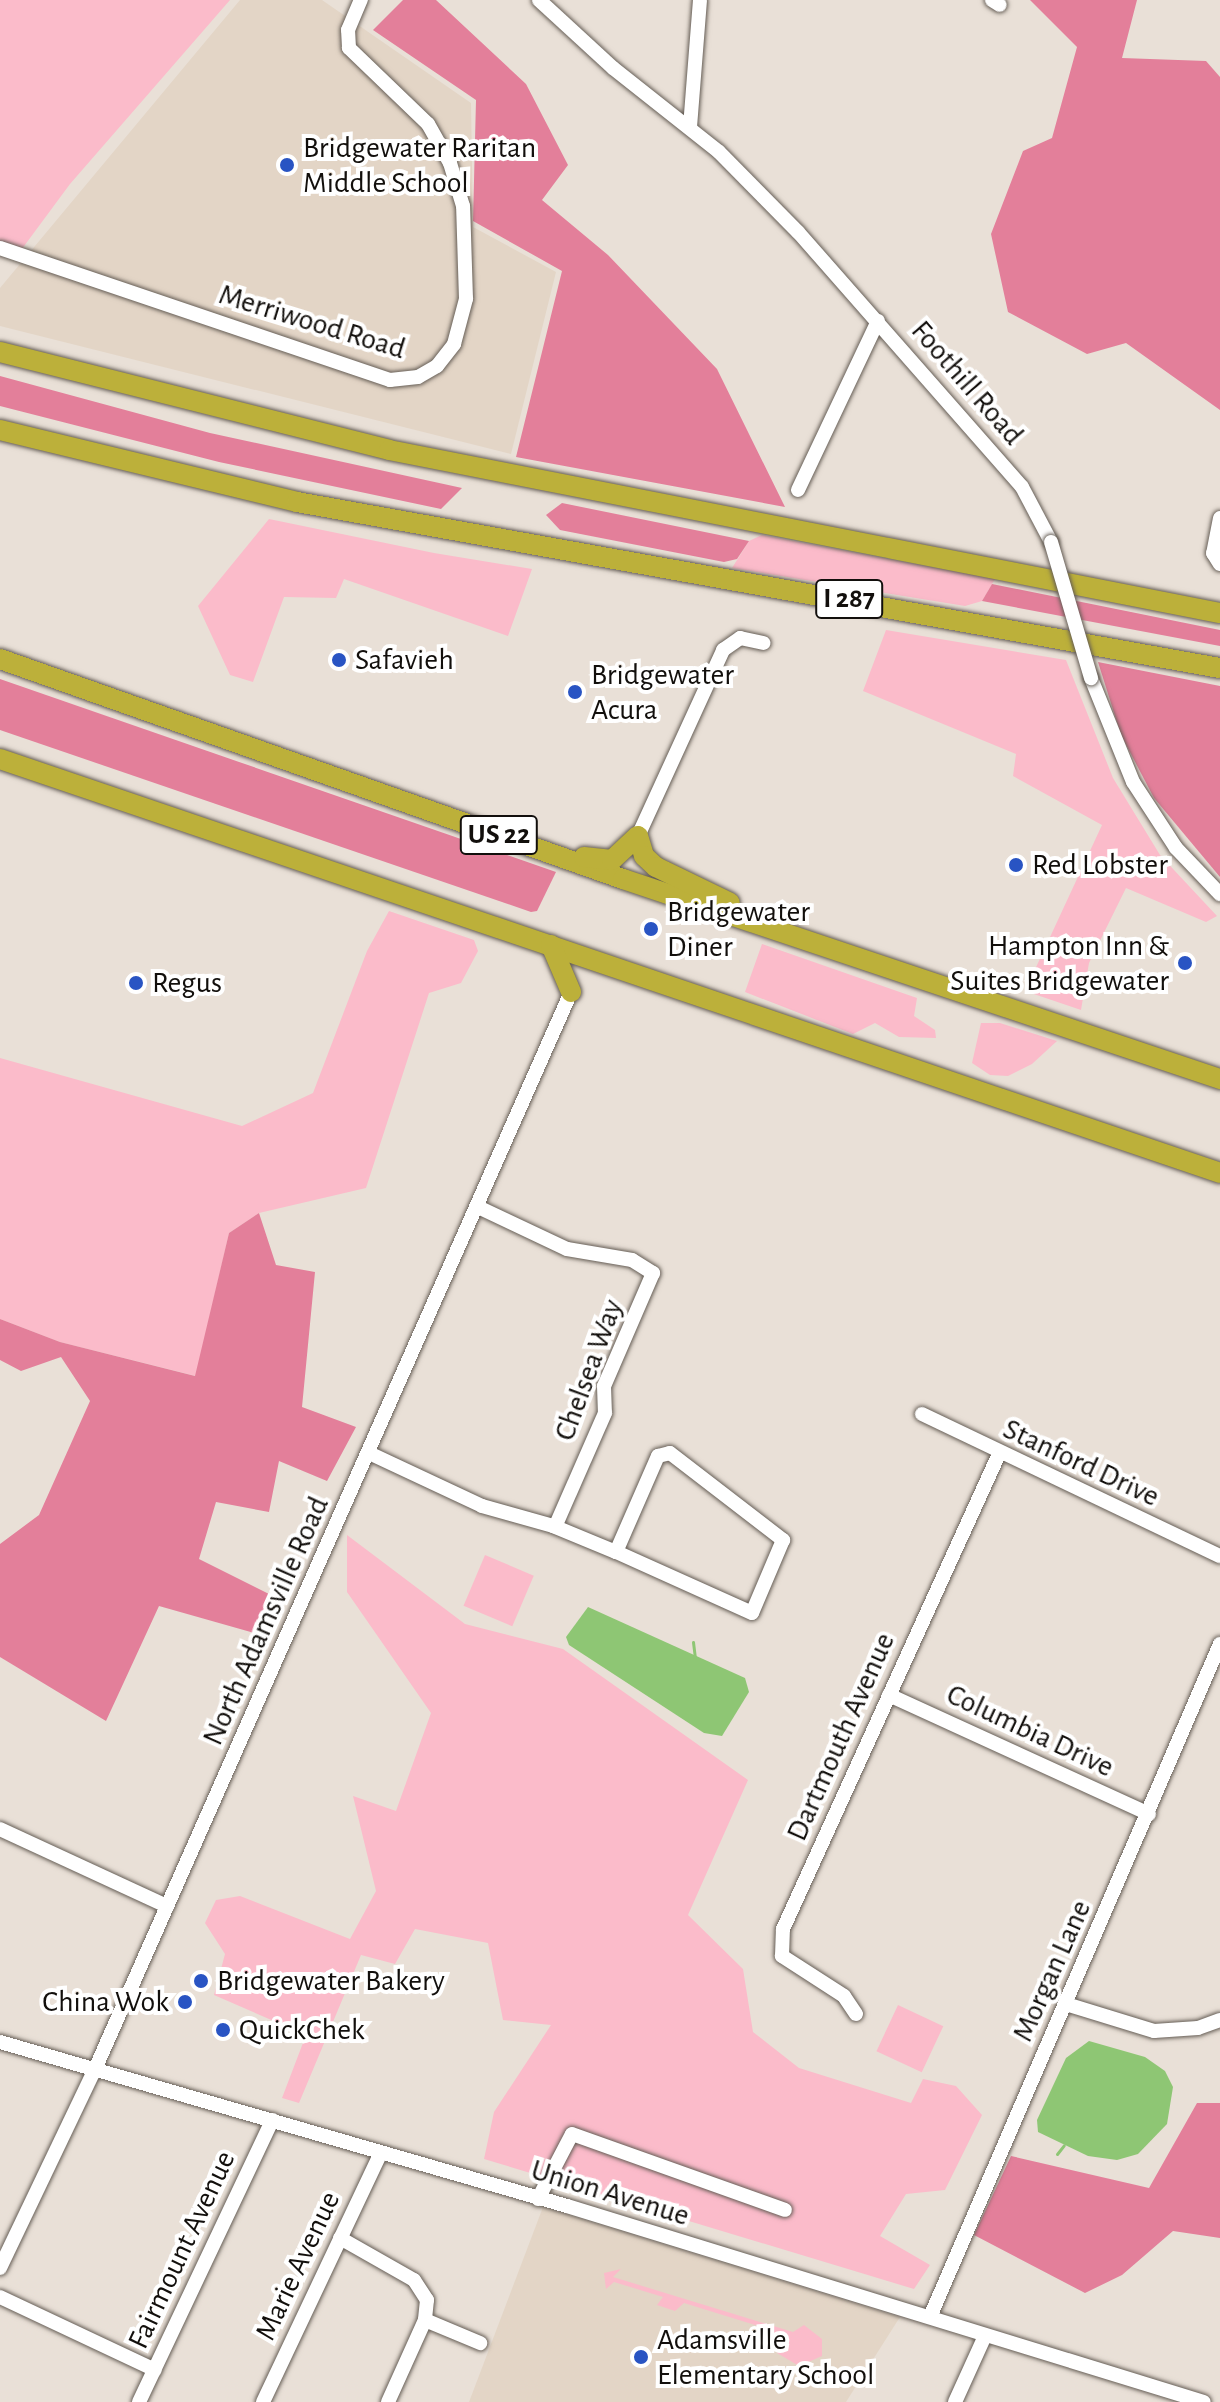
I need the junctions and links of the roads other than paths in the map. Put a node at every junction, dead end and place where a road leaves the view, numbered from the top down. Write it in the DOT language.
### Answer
graph roads {
  1 [pos="361,0"];
  2 [pos="539,0"];
  3 [pos="700,0"];
  4 [pos="690,127"];
  5 [pos="0,248"];
  6 [pos="878,321"];
  7 [pos="0,352"];
  8 [pos="0,430"];
  9 [pos="798,490"];
  10 [pos="1220,518"];
  11 [pos="1220,564"];
  12 [pos="1220,613"];
  13 [pos="763,643"];
  14 [pos="0,659"];
  15 [pos="1220,668"];
  16 [pos="0,759"];
  17 [pos="638,836"];
  18 [pos="532,846"];
  19 [pos="1220,894"];
  20 [pos="785,934"];
  21 [pos="551,945"];
  22 [pos="613,966"];
  23 [pos="571,992"];
  24 [pos="1220,1079"];
  25 [pos="1220,1173"];
  26 [pos="478,1207"];
  27 [pos="922,1414"];
  28 [pos="369,1453"];
  29 [pos="999,1454"];
  30 [pos="555,1527"];
  31 [pos="616,1552"];
  32 [pos="1220,1556"];
  33 [pos="1220,1644"];
  34 [pos="889,1695"];
  35 [pos="1149,1814"];
  36 [pos="0,1829"];
  37 [pos="167,1906"];
  38 [pos="1066,2004"];
  39 [pos="856,2014"];
  40 [pos="1220,2020"];
  41 [pos="0,2042"];
  42 [pos="96,2067"];
  43 [pos="272,2120"];
  44 [pos="381,2152"];
  45 [pos="538,2199"];
  46 [pos="785,2210"];
  47 [pos="0,2231"];
  48 [pos="15,2237"];
  49 [pos="340,2238"];
  50 [pos="0,2268"];
  51 [pos="0,2297"];
  52 [pos="930,2317"];
  53 [pos="425,2320"];
  54 [pos="985,2336"];
  55 [pos="480,2343"];
  56 [pos="155,2370"];
  57 [pos="139,2402"];
  58 [pos="263,2402"];
  59 [pos="388,2402"];
  60 [pos="955,2402"];
  61 [pos="1204,2402"];
  1 -- 5 [label="street, Merriwood Road"];
  2 -- 4 [label="street, Foothill Road"];
  3 -- 4 [label="street"];
  4 -- 6 [label="street, Foothill Road"];
  6 -- 9 [label="street"];
  6 -- 19 [label="street, Foothill Road, bridge"];
  7 -- 12 [label="highway, I 287"];
  8 -- 15 [label="highway, I 287"];
  10 -- 11 [label="street"];
  13 -- 17 [label="street"];
  14 -- 18 [label="highway, US 22"];
  16 -- 21 [label="highway"];
  17 -- 18 [label="highway"];
  17 -- 20 [label="highway"];
  18 -- 20 [label="highway, US 22"];
  20 -- 24 [label="highway, US 22"];
  21 -- 22 [label="highway"];
  21 -- 23 [label="highway"];
  22 -- 23 [label="highway"];
  22 -- 25 [label="highway"];
  23 -- 26 [label="street, North Adamsville Road"];
  26 -- 28 [label="street, North Adamsville Road"];
  26 -- 30 [label="street, Chelsea Way"];
  27 -- 29 [label="street, Stanford Drive"];
  28 -- 30 [label="street"];
  28 -- 37 [label="street, North Adamsville Road"];
  29 -- 32 [label="street, Stanford Drive"];
  29 -- 34 [label="street, Dartmouth Avenue"];
  30 -- 31 [label="street"];
  31 -- 31 [label="street"];
  33 -- 35 [label="street, Morgan Lane"];
  34 -- 35 [label="street, Columbia Drive"];
  34 -- 39 [label="street, Dartmouth Avenue"];
  35 -- 38 [label="street, Morgan Lane"];
  36 -- 37 [label="street"];
  37 -- 42 [label="street, North Adamsville Road"];
  38 -- 40 [label="street"];
  38 -- 52 [label="street, Morgan Lane"];
  41 -- 42 [label="street, Union Avenue"];
  42 -- 43 [label="street, Union Avenue"];
  42 -- 48 [label="street, North Adamsville Road"];
  43 -- 44 [label="street, Union Avenue"];
  43 -- 56 [label="street, Fairmount Avenue"];
  44 -- 45 [label="street, Union Avenue"];
  44 -- 49 [label="street, Marie Avenue"];
  45 -- 46 [label="street"];
  45 -- 52 [label="street, Union Avenue"];
  47 -- 48 [label="street"];
  48 -- 50 [label="street, North Adamsville Road"];
  49 -- 53 [label="street"];
  49 -- 58 [label="street, Marie Avenue"];
  51 -- 56 [label="street"];
  52 -- 54 [label="street, Union Avenue"];
  53 -- 55 [label="street"];
  53 -- 59 [label="street"];
  54 -- 60 [label="street"];
  54 -- 61 [label="street, Union Avenue"];
  56 -- 57 [label="street, Fairmount Avenue"];
}
